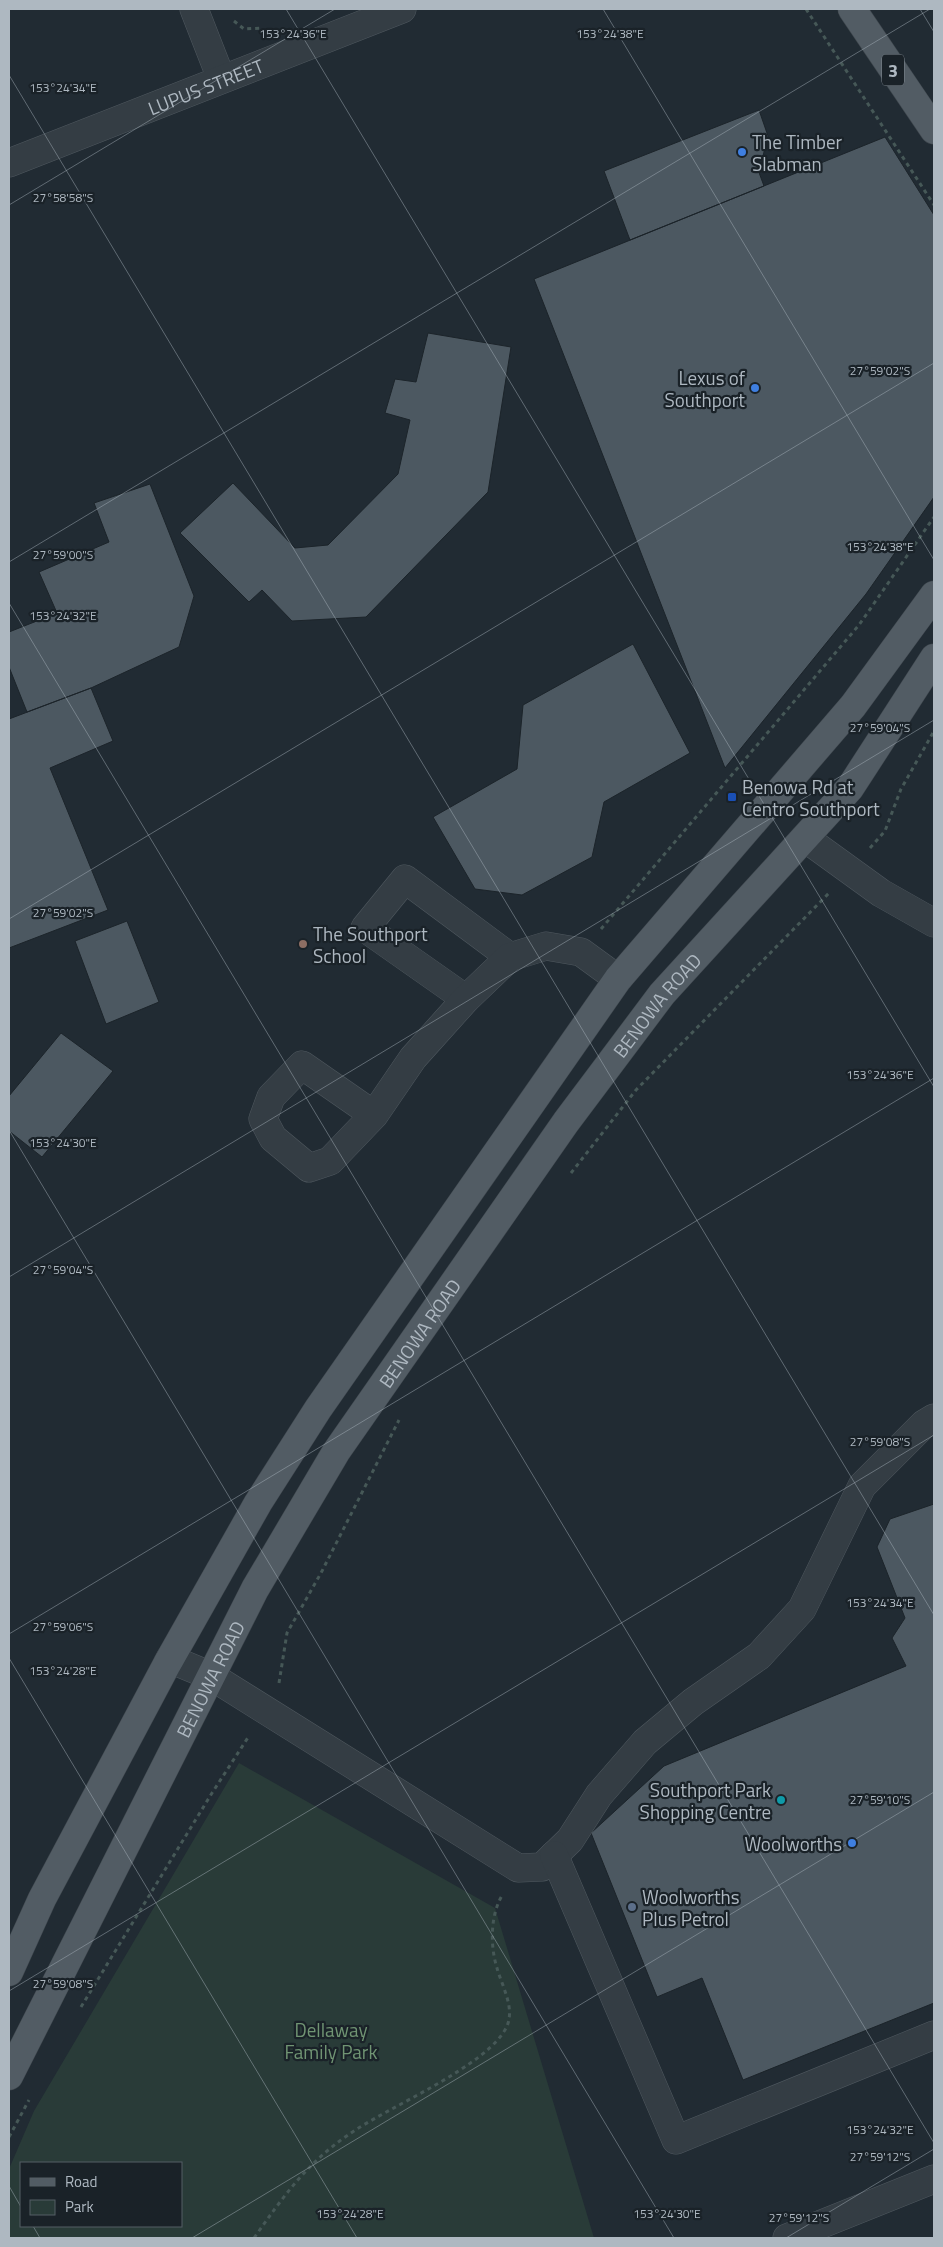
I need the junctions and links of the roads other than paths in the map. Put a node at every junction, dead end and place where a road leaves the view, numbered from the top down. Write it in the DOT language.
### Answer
graph roads {
  1 [pos="194,9"];
  2 [pos="402,9"];
  3 [pos="852,9"];
  4 [pos="221,78"];
  5 [pos="934,130"];
  6 [pos="9,163"];
  7 [pos="934,596"];
  8 [pos="934,658"];
  9 [pos="805,838"];
  10 [pos="934,924"];
  11 [pos="510,957"];
  12 [pos="618,979"];
  13 [pos="466,999"];
  14 [pos="374,1115"];
  15 [pos="934,1418"];
  16 [pos="170,1659"];
  17 [pos="211,1676"];
  18 [pos="554,1855"];
  19 [pos="9,1972"];
  20 [pos="934,2035"];
  21 [pos="9,2076"];
  22 [pos="934,2179"];
  23 [pos="788,2238"];
  1 -- 4 [label="street"];
  2 -- 4 [label="street, LUPUS STREET"];
  3 -- 5 [label="main road, 3"];
  4 -- 6 [label="street, LUPUS STREET"];
  7 -- 12 [label="main road"];
  8 -- 9 [label="main road, BENOWA ROAD"];
  9 -- 10 [label="street"];
  9 -- 17 [label="main road, BENOWA ROAD"];
  11 -- 12 [label="street"];
  11 -- 13 [label="street"];
  11 -- 13 [label="street"];
  12 -- 16 [label="main road"];
  13 -- 14 [label="street"];
  15 -- 18 [label="street"];
  16 -- 17 [label="street"];
  16 -- 19 [label="main road"];
  17 -- 18 [label="street"];
  17 -- 21 [label="main road, BENOWA ROAD"];
  18 -- 20 [label="street"];
  22 -- 23 [label="street"];
}
